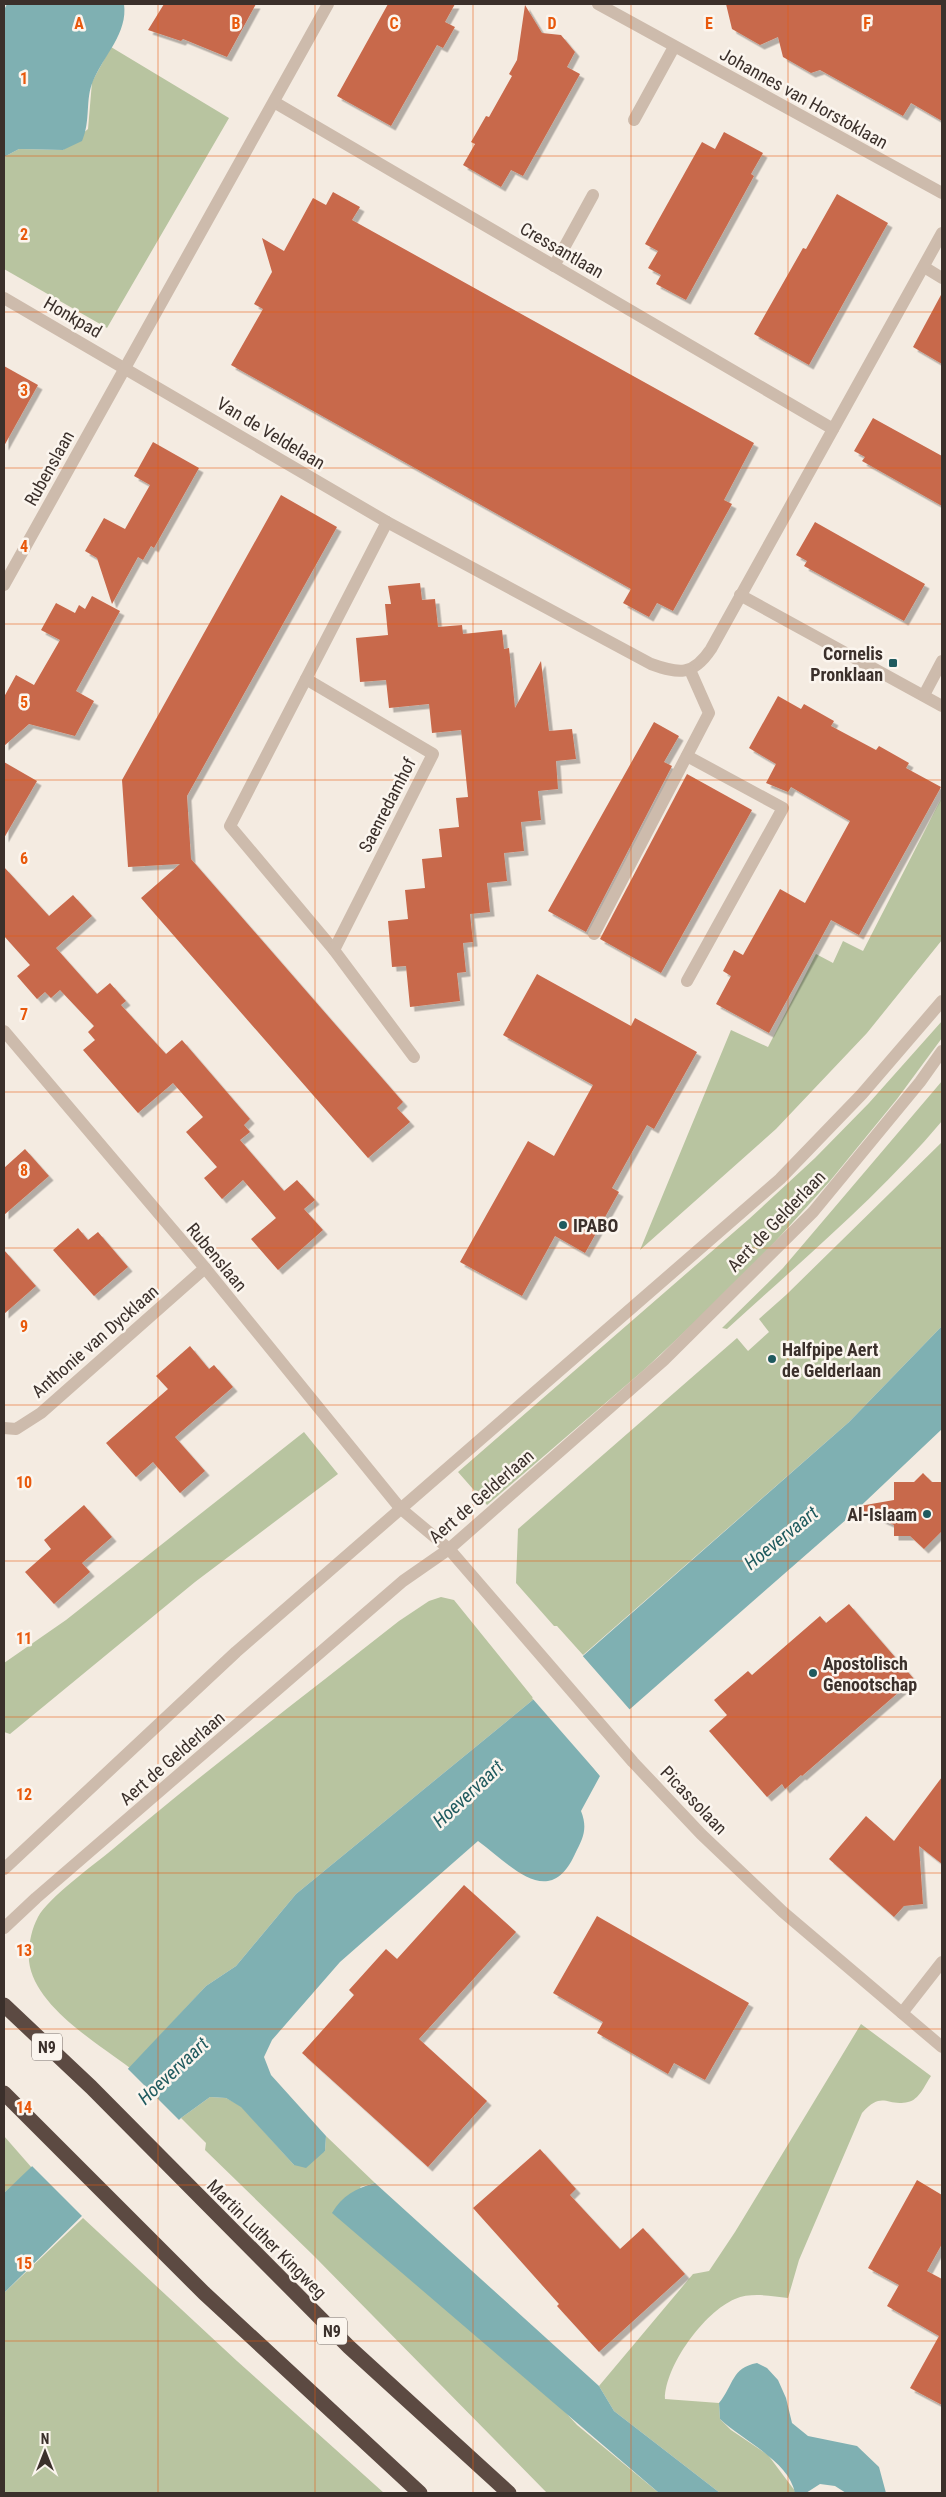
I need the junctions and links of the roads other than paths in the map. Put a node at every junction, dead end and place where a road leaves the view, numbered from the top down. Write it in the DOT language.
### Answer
graph roads {
  1 [pos="328,4"];
  2 [pos="598,4"];
  3 [pos="674,47"];
  4 [pos="274,102"];
  5 [pos="634,120"];
  6 [pos="942,193"];
  7 [pos="593,195"];
  8 [pos="942,233"];
  9 [pos="554,266"];
  10 [pos="924,267"];
  11 [pos="942,278"];
  12 [pos="4,298"];
  13 [pos="125,367"];
  14 [pos="833,429"];
  15 [pos="387,522"];
  16 [pos="4,585"];
  17 [pos="740,595"];
  18 [pos="942,661"];
  19 [pos="690,670"];
  20 [pos="306,679"];
  21 [pos="924,695"];
  22 [pos="942,706"];
  23 [pos="687,756"];
  24 [pos="594,934"];
  25 [pos="334,950"];
  26 [pos="687,981"];
  27 [pos="942,1001"];
  28 [pos="4,1031"];
  29 [pos="942,1051"];
  30 [pos="414,1057"];
  31 [pos="204,1268"];
  32 [pos="4,1428"];
  33 [pos="400,1508"];
  34 [pos="449,1549"];
  35 [pos="4,1869"];
  36 [pos="4,1928"];
  37 [pos="942,1962"];
  38 [pos="4,2006"];
  39 [pos="902,2014"];
  40 [pos="942,2047"];
  41 [pos="4,2093"];
  42 [pos="420,2493"];
  43 [pos="509,2493"];
  1 -- 4 [label="street"];
  2 -- 3 [label="street, Johannes van Horstoklaan"];
  3 -- 5 [label="street"];
  3 -- 6 [label="street, Johannes van Horstoklaan"];
  4 -- 9 [label="street, Cressantlaan"];
  4 -- 13 [label="street"];
  7 -- 9 [label="street"];
  8 -- 10 [label="street"];
  9 -- 14 [label="street, Cressantlaan"];
  10 -- 11 [label="street"];
  10 -- 14 [label="street"];
  12 -- 13 [label="street, Honkpad"];
  13 -- 15 [label="street, Van de Veldelaan"];
  13 -- 16 [label="street, Rubenslaan"];
  14 -- 17 [label="street"];
  15 -- 19 [label="street, Van de Veldelaan"];
  15 -- 20 [label="street"];
  17 -- 19 [label="street"];
  17 -- 21 [label="street"];
  18 -- 21 [label="street"];
  19 -- 23 [label="street"];
  20 -- 25 [label="street"];
  20 -- 25 [label="street, Saenredamhof"];
  21 -- 22 [label="street"];
  23 -- 24 [label="street"];
  23 -- 26 [label="street"];
  25 -- 30 [label="street"];
  27 -- 33 [label="street, Aert de Gelderlaan"];
  28 -- 31 [label="street, Rubenslaan"];
  29 -- 34 [label="street, Aert de Gelderlaan"];
  31 -- 32 [label="street, Anthonie van Dycklaan"];
  31 -- 33 [label="street, Rubenslaan"];
  33 -- 34 [label="street, Rubenslaan"];
  33 -- 35 [label="street, Aert de Gelderlaan"];
  34 -- 36 [label="street, Aert de Gelderlaan"];
  34 -- 39 [label="street, Picassolaan"];
  37 -- 39 [label="street"];
  38 -- 43 [label="highway, Martin Luther Kingweg / N9"];
  39 -- 40 [label="street, Picassolaan"];
  41 -- 42 [label="highway"];
}
